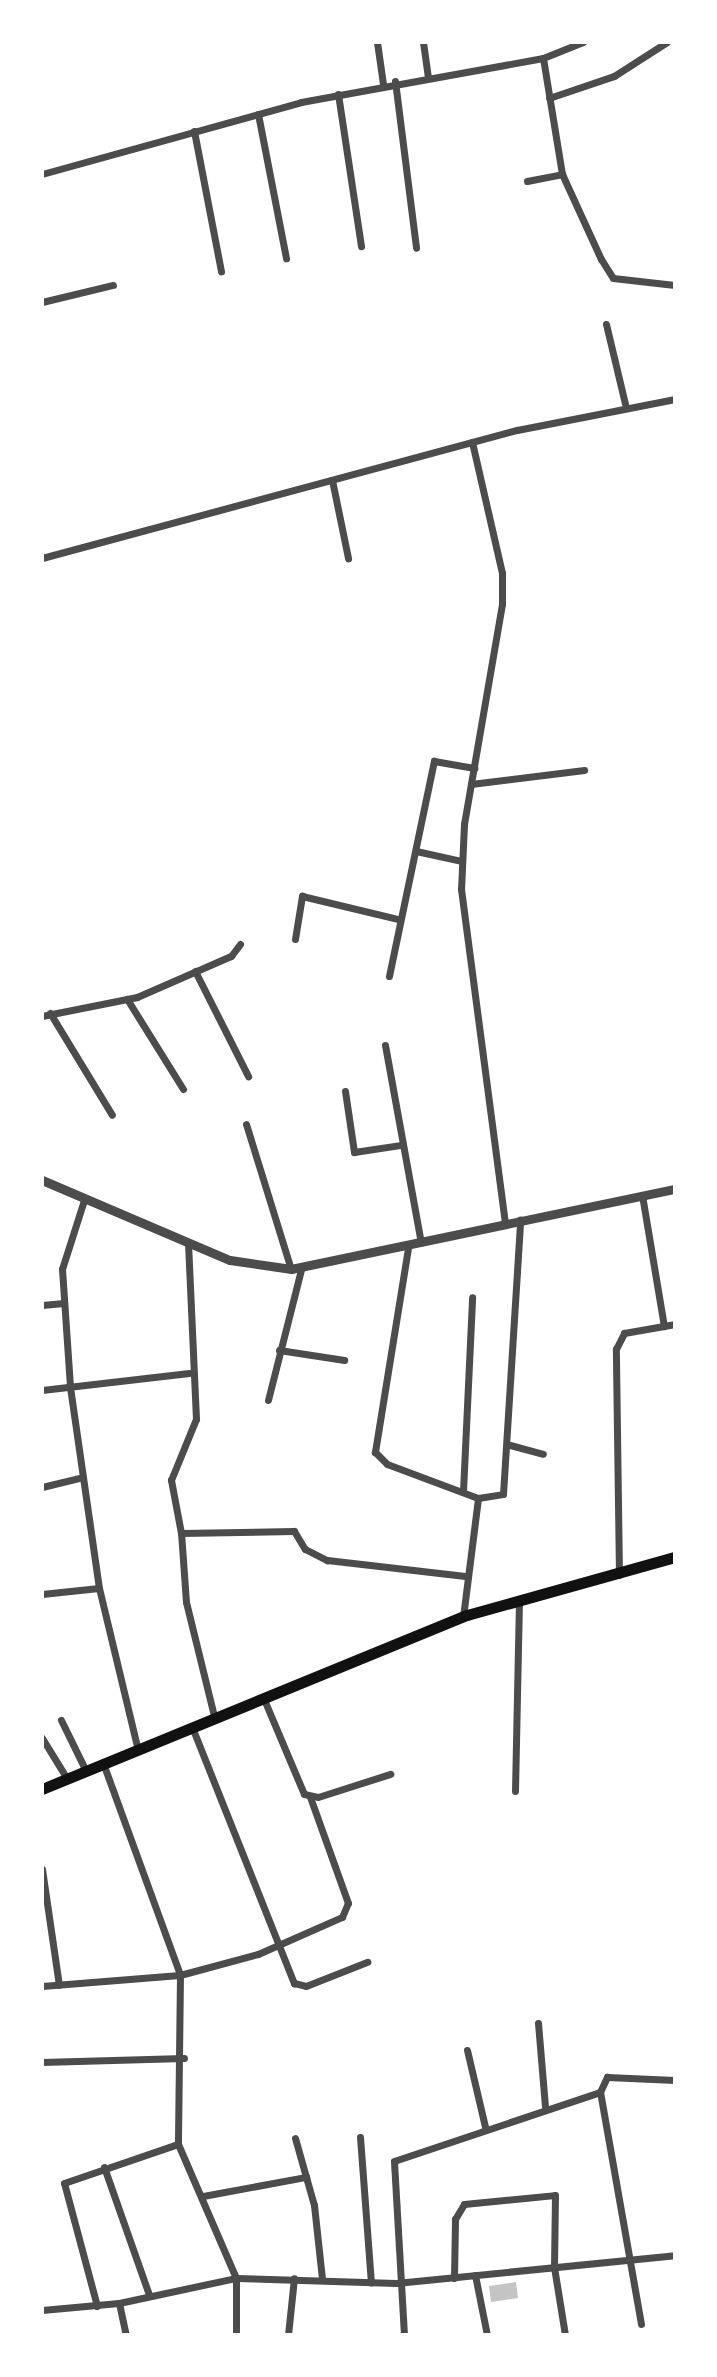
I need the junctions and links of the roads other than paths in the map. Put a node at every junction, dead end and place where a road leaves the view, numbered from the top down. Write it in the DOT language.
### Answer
graph roads {
  1 [pos="377,42"];
  2 [pos="423,42"];
  3 [pos="583,42"];
  4 [pos="667,42"];
  5 [pos="543,58"];
  6 [pos="428,76"];
  7 [pos="395,81"];
  8 [pos="383,84"];
  9 [pos="338,94"];
  10 [pos="549,98"];
  11 [pos="258,114"];
  12 [pos="194,131"];
  13 [pos="42,174"];
  14 [pos="562,174"];
  15 [pos="527,181"];
  16 [pos="361,246"];
  17 [pos="416,248"];
  18 [pos="286,258"];
  19 [pos="221,271"];
  20 [pos="113,285"];
  21 [pos="675,285"];
  22 [pos="42,302"];
  23 [pos="606,324"];
  24 [pos="675,399"];
  25 [pos="625,404"];
  26 [pos="472,442"];
  27 [pos="332,480"];
  28 [pos="42,558"];
  29 [pos="348,558"];
  30 [pos="474,768"];
  31 [pos="584,770"];
  32 [pos="471,784"];
  33 [pos="416,851"];
  34 [pos="461,861"];
  35 [pos="398,919"];
  36 [pos="295,939"];
  37 [pos="240,944"];
  38 [pos="195,971"];
  39 [pos="389,976"];
  40 [pos="127,999"];
  41 [pos="46,1015"];
  42 [pos="385,1045"];
  43 [pos="248,1076"];
  44 [pos="183,1089"];
  45 [pos="345,1091"];
  46 [pos="112,1115"];
  47 [pos="246,1124"];
  48 [pos="401,1145"];
  49 [pos="42,1180"];
  50 [pos="675,1189"];
  51 [pos="642,1195"];
  52 [pos="84,1200"];
  53 [pos="521,1217"];
  54 [pos="505,1221"];
  55 [pos="188,1243"];
  56 [pos="421,1243"];
  57 [pos="408,1248"];
  58 [pos="302,1266"];
  59 [pos="291,1269"];
  60 [pos="472,1297"];
  61 [pos="64,1303"];
  62 [pos="42,1305"];
  63 [pos="675,1324"];
  64 [pos="664,1326"];
  65 [pos="279,1350"];
  66 [pos="344,1360"];
  67 [pos="189,1373"];
  68 [pos="70,1387"];
  69 [pos="42,1390"];
  70 [pos="268,1400"];
  71 [pos="510,1445"];
  72 [pos="543,1454"];
  73 [pos="83,1477"];
  74 [pos="42,1487"];
  75 [pos="463,1491"];
  76 [pos="478,1498"];
  77 [pos="181,1533"];
  78 [pos="675,1557"];
  79 [pos="619,1575"];
  80 [pos="465,1576"];
  81 [pos="99,1588"];
  82 [pos="42,1594"];
  83 [pos="519,1603"];
  84 [pos="463,1617"];
  85 [pos="263,1697"];
  86 [pos="214,1716"];
  87 [pos="61,1720"];
  88 [pos="191,1726"];
  89 [pos="42,1738"];
  90 [pos="137,1746"];
  91 [pos="102,1761"];
  92 [pos="85,1769"];
  93 [pos="390,1774"];
  94 [pos="66,1777"];
  95 [pos="42,1789"];
  96 [pos="515,1791"];
  97 [pos="310,1797"];
  98 [pos="42,1869"];
  99 [pos="275,1946"];
  100 [pos="367,1962"];
  101 [pos="180,1975"];
  102 [pos="59,1985"];
  103 [pos="42,1986"];
  104 [pos="538,2023"];
  105 [pos="467,2050"];
  106 [pos="184,2058"];
  107 [pos="42,2062"];
  108 [pos="675,2080"];
  109 [pos="600,2092"];
  110 [pos="545,2106"];
  111 [pos="485,2127"];
  112 [pos="360,2137"];
  113 [pos="295,2138"];
  114 [pos="178,2144"];
  115 [pos="104,2167"];
  116 [pos="306,2177"];
  117 [pos="203,2196"];
  118 [pos="675,2255"];
  119 [pos="630,2260"];
  120 [pos="554,2267"];
  121 [pos="475,2275"];
  122 [pos="236,2278"];
  123 [pos="294,2278"];
  124 [pos="454,2278"];
  125 [pos="322,2279"];
  126 [pos="371,2283"];
  127 [pos="396,2283"];
  128 [pos="149,2295"];
  129 [pos="119,2303"];
  130 [pos="97,2306"];
  131 [pos="42,2310"];
  132 [pos="641,2324"];
  133 [pos="126,2335"];
  134 [pos="236,2335"];
  135 [pos="288,2335"];
  136 [pos="404,2335"];
  137 [pos="487,2335"];
  138 [pos="565,2335"];
  1 -- 8 [label="street"];
  2 -- 6 [label="street"];
  3 -- 5 [label="street"];
  4 -- 10 [label="street"];
  5 -- 6 [label="street"];
  5 -- 10 [label="street"];
  6 -- 7 [label="street"];
  7 -- 8 [label="street"];
  7 -- 17 [label="street"];
  8 -- 9 [label="street"];
  9 -- 11 [label="street"];
  9 -- 16 [label="street"];
  10 -- 14 [label="street"];
  11 -- 12 [label="street"];
  11 -- 18 [label="street"];
  12 -- 13 [label="street"];
  12 -- 19 [label="street"];
  14 -- 15 [label="street"];
  14 -- 21 [label="street"];
  20 -- 22 [label="street"];
  23 -- 25 [label="street"];
  24 -- 25 [label="street"];
  25 -- 26 [label="street"];
  26 -- 27 [label="street"];
  26 -- 30 [label="street"];
  27 -- 28 [label="street"];
  27 -- 29 [label="street"];
  30 -- 32 [label="street"];
  30 -- 33 [label="street"];
  31 -- 32 [label="street"];
  32 -- 34 [label="street"];
  33 -- 34 [label="street"];
  33 -- 35 [label="street"];
  34 -- 54 [label="street"];
  35 -- 36 [label="street"];
  35 -- 39 [label="street"];
  37 -- 38 [label="street"];
  38 -- 40 [label="street"];
  38 -- 43 [label="street"];
  40 -- 41 [label="street"];
  40 -- 44 [label="street"];
  41 -- 46 [label="street"];
  42 -- 48 [label="street"];
  45 -- 48 [label="street"];
  47 -- 59 [label="street"];
  48 -- 56 [label="street"];
  49 -- 52 [label="street"];
  50 -- 51 [label="street"];
  51 -- 53 [label="street"];
  51 -- 64 [label="street"];
  52 -- 55 [label="street"];
  52 -- 61 [label="street"];
  53 -- 54 [label="street"];
  53 -- 71 [label="street"];
  54 -- 56 [label="street"];
  55 -- 59 [label="street"];
  55 -- 67 [label="street"];
  56 -- 57 [label="street"];
  57 -- 58 [label="street"];
  57 -- 75 [label="street"];
  58 -- 59 [label="street"];
  58 -- 65 [label="street"];
  60 -- 75 [label="street"];
  61 -- 62 [label="street"];
  61 -- 68 [label="street"];
  63 -- 64 [label="street"];
  64 -- 79 [label="street"];
  65 -- 66 [label="street"];
  65 -- 70 [label="street"];
  67 -- 68 [label="street"];
  67 -- 77 [label="street"];
  68 -- 69 [label="street"];
  68 -- 73 [label="street"];
  71 -- 72 [label="street"];
  71 -- 76 [label="street"];
  73 -- 74 [label="street"];
  73 -- 81 [label="street"];
  75 -- 76 [label="street"];
  76 -- 80 [label="street"];
  77 -- 80 [label="street"];
  77 -- 86 [label="street"];
  78 -- 79 [label="main road"];
  79 -- 83 [label="main road"];
  80 -- 84 [label="street"];
  81 -- 82 [label="street"];
  81 -- 90 [label="street"];
  83 -- 84 [label="main road"];
  83 -- 96 [label="street"];
  84 -- 85 [label="main road"];
  85 -- 86 [label="main road"];
  85 -- 97 [label="street"];
  86 -- 88 [label="main road"];
  87 -- 92 [label="street"];
  88 -- 90 [label="main road"];
  88 -- 99 [label="street"];
  89 -- 94 [label="street"];
  90 -- 91 [label="main road"];
  91 -- 92 [label="main road"];
  91 -- 101 [label="street"];
  92 -- 94 [label="main road"];
  93 -- 97 [label="street"];
  94 -- 95 [label="main road"];
  97 -- 99 [label="street"];
  98 -- 102 [label="street"];
  99 -- 100 [label="street"];
  99 -- 101 [label="street"];
  101 -- 102 [label="street"];
  101 -- 106 [label="street"];
  102 -- 103 [label="street"];
  104 -- 110 [label="street"];
  105 -- 111 [label="street"];
  106 -- 107 [label="street"];
  106 -- 114 [label="street"];
  108 -- 109 [label="street"];
  109 -- 110 [label="street"];
  109 -- 119 [label="street"];
  110 -- 111 [label="street"];
  111 -- 127 [label="street"];
  112 -- 126 [label="street"];
  113 -- 116 [label="street"];
  114 -- 115 [label="street"];
  114 -- 117 [label="street"];
  115 -- 128 [label="street"];
  115 -- 130 [label="street"];
  116 -- 117 [label="street"];
  116 -- 125 [label="street"];
  117 -- 122 [label="street"];
  118 -- 119 [label="street"];
  119 -- 120 [label="street"];
  119 -- 132 [label="street"];
  120 -- 121 [label="street"];
  120 -- 124 [label="street"];
  120 -- 138 [label="street"];
  121 -- 124 [label="street"];
  121 -- 137 [label="street"];
  122 -- 123 [label="street"];
  122 -- 128 [label="street"];
  122 -- 134 [label="street"];
  123 -- 125 [label="street"];
  123 -- 135 [label="street"];
  124 -- 127 [label="street"];
  125 -- 126 [label="street"];
  126 -- 127 [label="street"];
  127 -- 136 [label="street"];
  128 -- 129 [label="street"];
  129 -- 130 [label="street"];
  129 -- 133 [label="street"];
  130 -- 131 [label="street"];
}
